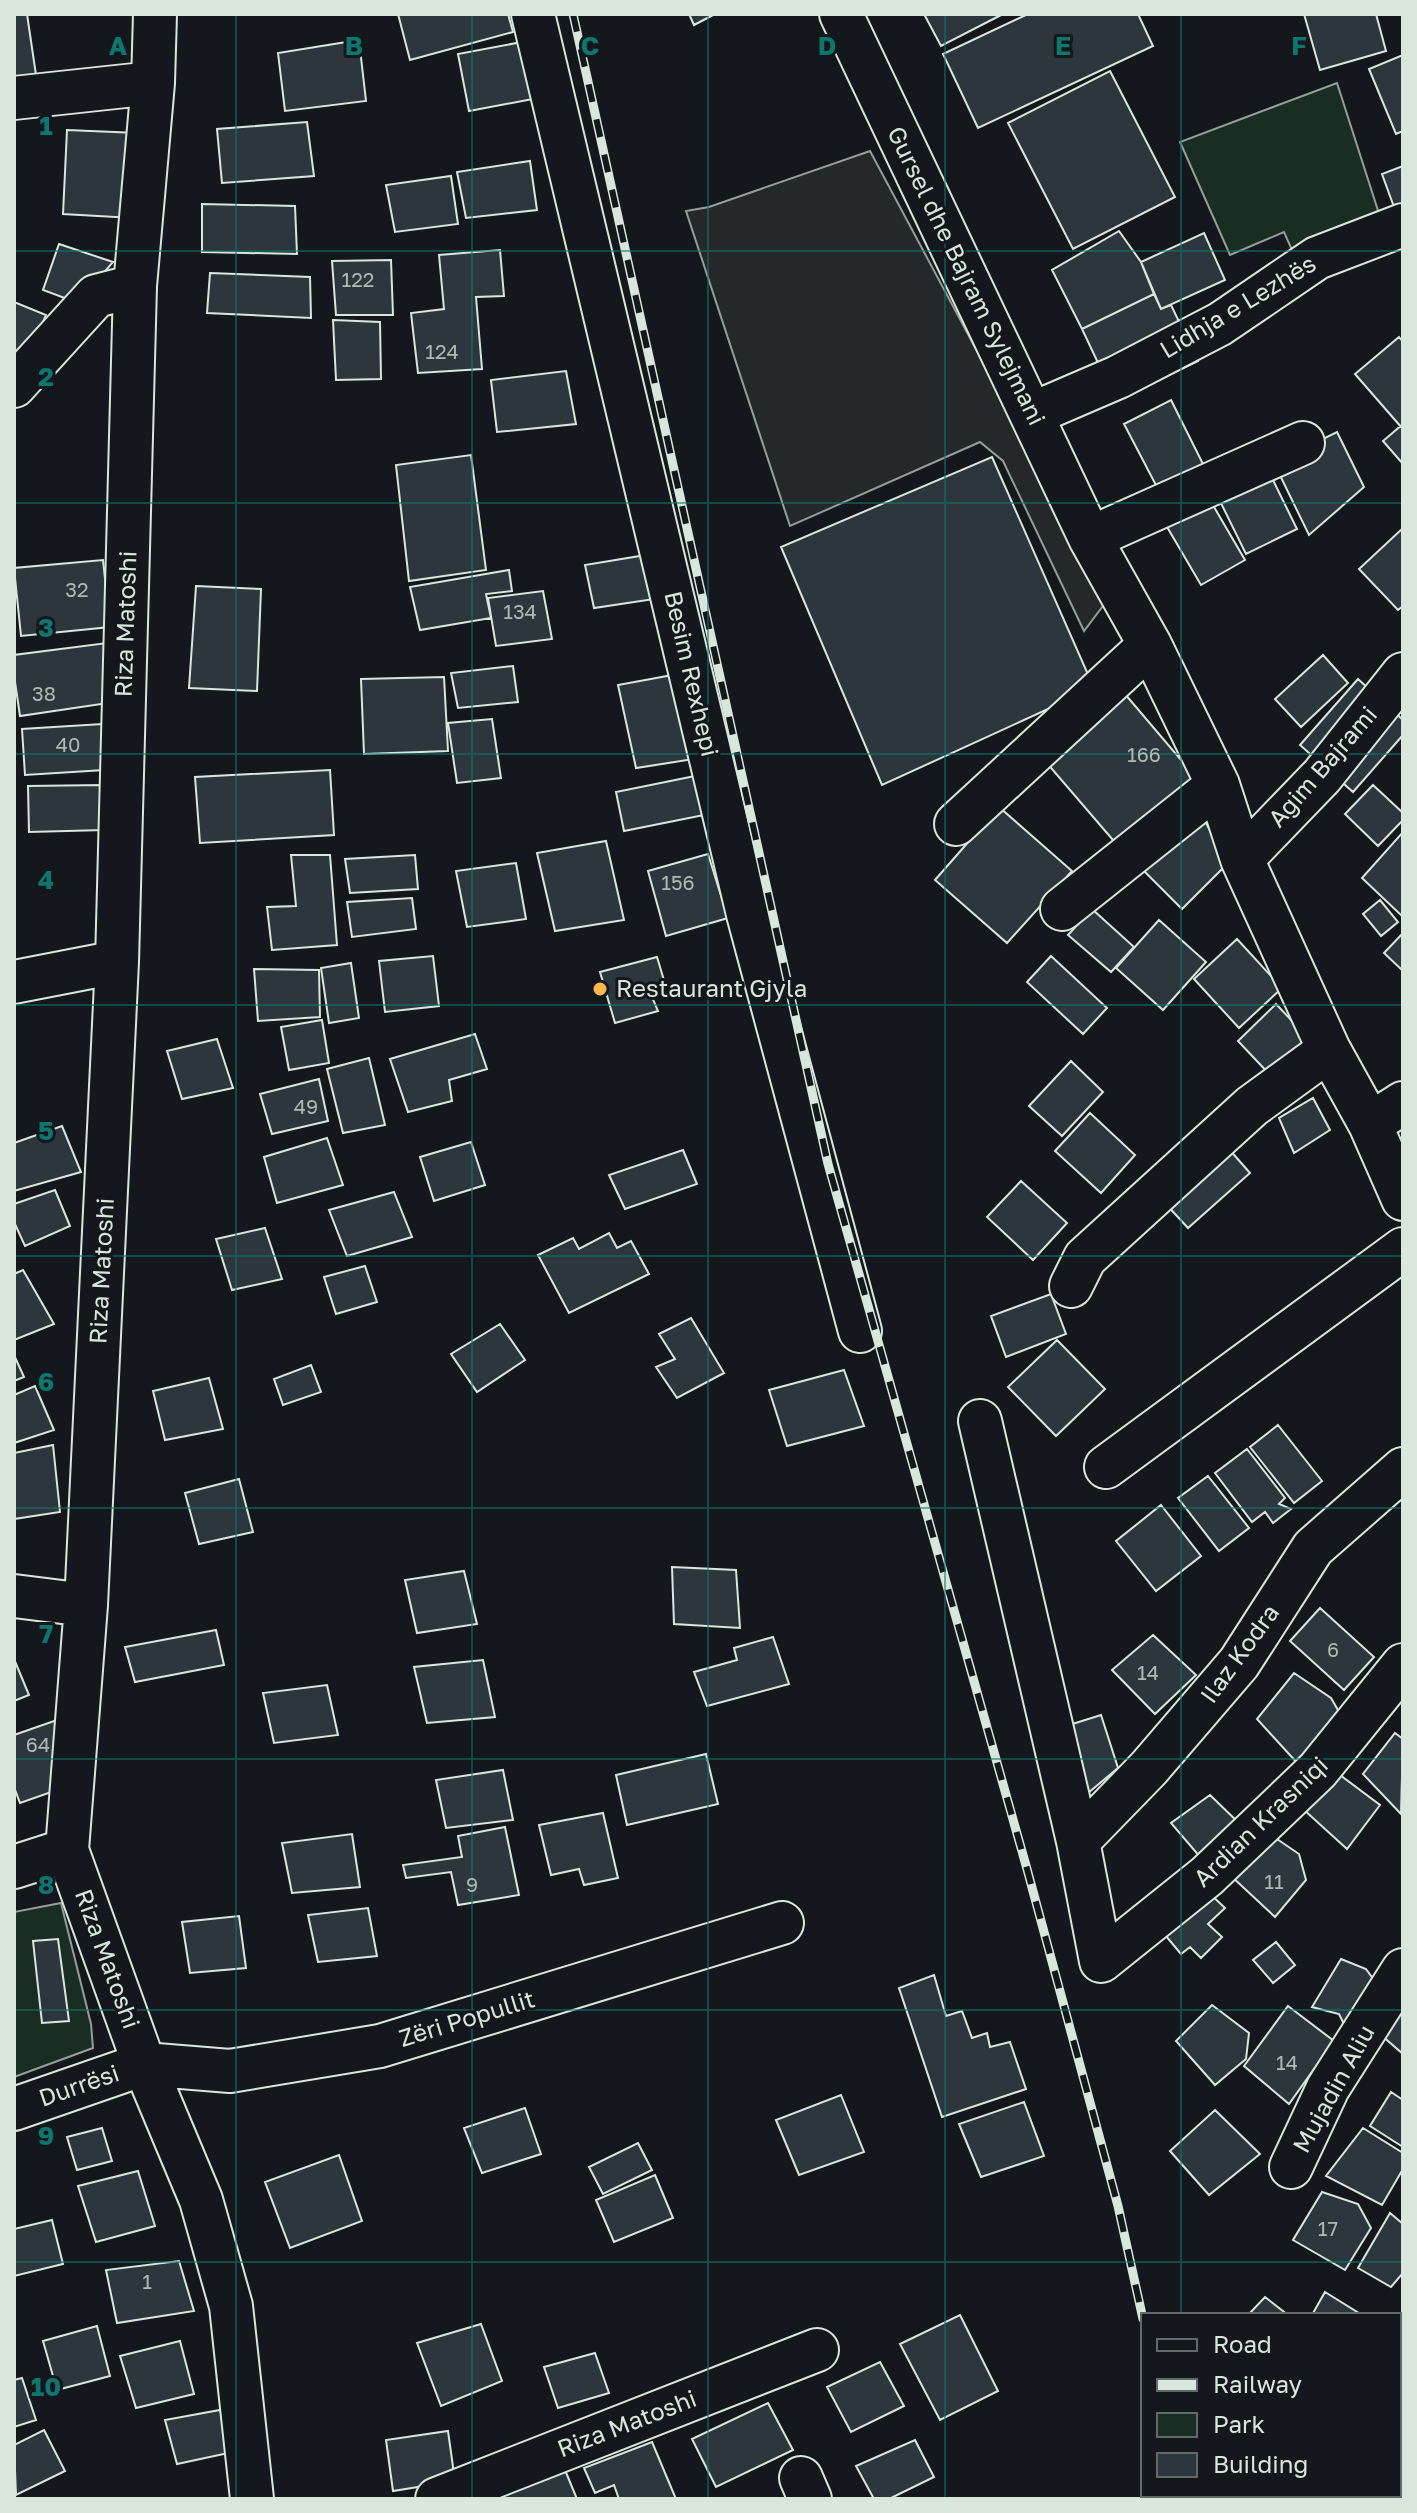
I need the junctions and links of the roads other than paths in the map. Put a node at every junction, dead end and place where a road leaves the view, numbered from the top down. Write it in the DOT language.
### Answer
graph roads {
  1 [pos="155,14"];
  2 [pos="533,14"];
  3 [pos="841,14"];
  4 [pos="153,83"];
  5 [pos="14,98"];
  6 [pos="1403,225"];
  7 [pos="135,286"];
  8 [pos="14,386"];
  9 [pos="1032,414"];
  10 [pos="1303,443"];
  11 [pos="1090,538"];
  12 [pos="1150,645"];
  13 [pos="1403,674"];
  14 [pos="1218,785"];
  15 [pos="956,824"];
  16 [pos="1242,859"];
  17 [pos="1062,909"];
  18 [pos="117,962"];
  19 [pos="14,982"];
  20 [pos="1329,1050"];
  21 [pos="1386,1113"];
  22 [pos="1403,1199"];
  23 [pos="1403,1249"];
  24 [pos="1071,1286"];
  25 [pos="860,1331"];
  26 [pos="980,1421"];
  27 [pos="1106,1467"];
  28 [pos="1403,1469"];
  29 [pos="14,1596"];
  30 [pos="86,1605"];
  31 [pos="1403,1665"];
  32 [pos="1078,1841"];
  33 [pos="67,1850"];
  34 [pos="14,1867"];
  35 [pos="782,1923"];
  36 [pos="1403,1970"];
  37 [pos="144,2064"];
  38 [pos="14,2109"];
  39 [pos="1291,2167"];
  40 [pos="817,2350"];
  41 [pos="252,2499"];
  42 [pos="437,2499"];
  1 -- 4 [label="street, Riza Matoshi"];
  2 -- 25 [label="street, Besim Rexhepi"];
  3 -- 9 [label="street, Gursel dhe Bajram Sylejmani"];
  4 -- 5 [label="street"];
  4 -- 7 [label="street, Riza Matoshi"];
  6 -- 9 [label="street, Lidhja e Lezhës"];
  7 -- 8 [label="street"];
  7 -- 18 [label="street, Riza Matoshi"];
  9 -- 11 [label="street, Gursel dhe Bajram Sylejmani"];
  10 -- 11 [label="street"];
  11 -- 12 [label="street, Gursel dhe Bajram Sylejmani"];
  12 -- 14 [label="street, Gursel dhe Bajram Sylejmani"];
  12 -- 15 [label="street"];
  13 -- 16 [label="street, Agim Bajrami"];
  14 -- 16 [label="street, Gursel dhe Bajram Sylejmani"];
  14 -- 17 [label="street"];
  16 -- 20 [label="street, Gursel dhe Bajram Sylejmani"];
  18 -- 19 [label="street"];
  18 -- 30 [label="street, Riza Matoshi"];
  20 -- 21 [label="street, Gursel dhe Bajram Sylejmani"];
  20 -- 24 [label="street"];
  21 -- 22 [label="street, Gursel dhe Bajram Sylejmani"];
  23 -- 27 [label="street"];
  26 -- 32 [label="street"];
  28 -- 32 [label="street, Ilaz Kodra"];
  29 -- 30 [label="street"];
  30 -- 33 [label="street, Riza Matoshi"];
  31 -- 32 [label="street, Ardian Krasniqi"];
  33 -- 34 [label="street"];
  33 -- 37 [label="street, Riza Matoshi"];
  35 -- 37 [label="street, Zëri Popullit"];
  36 -- 39 [label="street, Mujadin Aliu"];
  37 -- 38 [label="street, Durrësi"];
  37 -- 41 [label="street, Riza Matoshi"];
  40 -- 42 [label="street, Riza Matoshi"];
}
